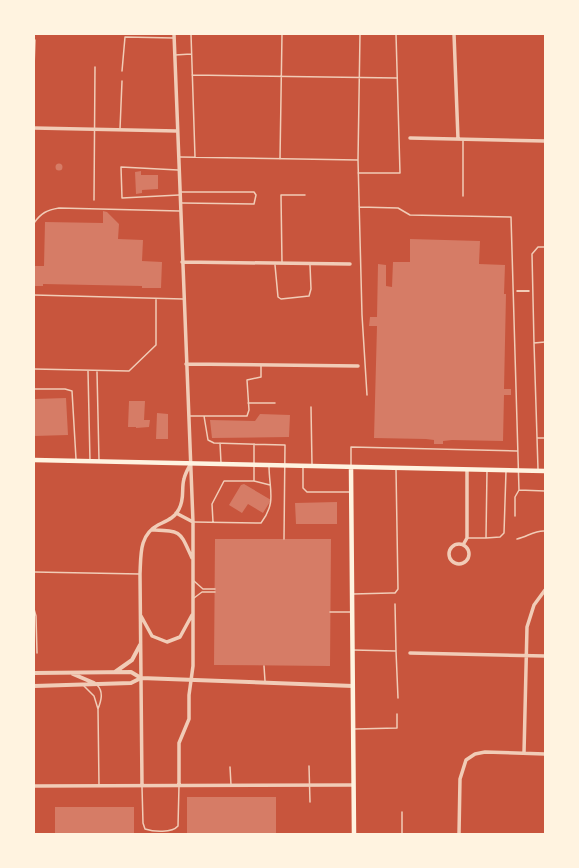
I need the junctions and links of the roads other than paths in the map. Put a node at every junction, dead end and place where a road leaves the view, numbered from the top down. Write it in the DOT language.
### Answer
graph roads {
  1 [pos="191,34"];
  2 [pos="282,34"];
  3 [pos="360,34"];
  4 [pos="396,34"];
  5 [pos="454,34"];
  6 [pos="174,36"];
  7 [pos="35,40"];
  8 [pos="191,54"];
  9 [pos="174,55"];
  10 [pos="95,67"];
  11 [pos="34,68"];
  12 [pos="122,71"];
  13 [pos="192,75"];
  14 [pos="281,76"];
  15 [pos="360,78"];
  16 [pos="397,78"];
  17 [pos="122,81"];
  18 [pos="34,128"];
  19 [pos="94,129"];
  20 [pos="120,130"];
  21 [pos="177,131"];
  22 [pos="410,138"];
  23 [pos="458,139"];
  24 [pos="463,139"];
  25 [pos="545,141"];
  26 [pos="178,157"];
  27 [pos="195,157"];
  28 [pos="280,159"];
  29 [pos="358,160"];
  30 [pos="178,170"];
  31 [pos="358,173"];
  32 [pos="179,193"];
  33 [pos="304,195"];
  34 [pos="463,196"];
  35 [pos="94,200"];
  36 [pos="180,203"];
  37 [pos="359,207"];
  38 [pos="180,211"];
  39 [pos="34,223"];
  40 [pos="545,247"];
  41 [pos="182,262"];
  42 [pos="275,263"];
  43 [pos="282,263"];
  44 [pos="310,263"];
  45 [pos="350,264"];
  46 [pos="34,295"];
  47 [pos="156,299"];
  48 [pos="183,300"];
  49 [pos="545,342"];
  50 [pos="534,343"];
  51 [pos="186,364"];
  52 [pos="261,365"];
  53 [pos="358,366"];
  54 [pos="34,369"];
  55 [pos="88,371"];
  56 [pos="97,371"];
  57 [pos="34,389"];
  58 [pos="367,395"];
  59 [pos="248,403"];
  60 [pos="275,403"];
  61 [pos="311,407"];
  62 [pos="189,416"];
  63 [pos="204,416"];
  64 [pos="537,438"];
  65 [pos="545,438"];
  66 [pos="220,443"];
  67 [pos="254,444"];
  68 [pos="517,451"];
  69 [pos="34,460"];
  70 [pos="76,461"];
  71 [pos="90,462"];
  72 [pos="99,462"];
  73 [pos="190,464"];
  74 [pos="221,464"];
  75 [pos="254,465"];
  76 [pos="269,466"];
  77 [pos="285,466"];
  78 [pos="303,466"];
  79 [pos="312,466"];
  80 [pos="351,467"];
  81 [pos="396,468"];
  82 [pos="467,470"];
  83 [pos="487,470"];
  84 [pos="506,471"];
  85 [pos="518,471"];
  86 [pos="538,471"];
  87 [pos="545,472"];
  88 [pos="254,481"];
  89 [pos="270,485"];
  90 [pos="520,490"];
  91 [pos="545,491"];
  92 [pos="351,492"];
  93 [pos="176,513"];
  94 [pos="515,516"];
  95 [pos="193,522"];
  96 [pos="213,522"];
  97 [pos="152,530"];
  98 [pos="545,531"];
  99 [pos="467,538"];
  100 [pos="486,538"];
  101 [pos="284,539"];
  102 [pos="518,539"];
  103 [pos="463,545"];
  104 [pos="192,558"];
  105 [pos="34,572"];
  106 [pos="140,574"];
  107 [pos="192,579"];
  108 [pos="215,589"];
  109 [pos="545,590"];
  110 [pos="215,592"];
  111 [pos="351,594"];
  112 [pos="193,599"];
  113 [pos="395,604"];
  114 [pos="34,610"];
  115 [pos="330,612"];
  116 [pos="352,612"];
  117 [pos="140,613"];
  118 [pos="193,613"];
  119 [pos="140,645"];
  120 [pos="353,650"];
  121 [pos="396,651"];
  122 [pos="36,653"];
  123 [pos="410,653"];
  124 [pos="526,655"];
  125 [pos="545,656"];
  126 [pos="264,666"];
  127 [pos="34,673"];
  128 [pos="112,673"];
  129 [pos="71,674"];
  130 [pos="142,678"];
  131 [pos="191,678"];
  132 [pos="265,683"];
  133 [pos="96,684"];
  134 [pos="83,685"];
  135 [pos="34,686"];
  136 [pos="353,686"];
  137 [pos="398,698"];
  138 [pos="98,709"];
  139 [pos="397,714"];
  140 [pos="353,729"];
  141 [pos="524,753"];
  142 [pos="545,754"];
  143 [pos="309,766"];
  144 [pos="230,767"];
  145 [pos="98,785"];
  146 [pos="142,785"];
  147 [pos="179,785"];
  148 [pos="231,785"];
  149 [pos="309,785"];
  150 [pos="354,785"];
  151 [pos="34,786"];
  152 [pos="310,802"];
  153 [pos="402,812"];
  154 [pos="354,834"];
  155 [pos="402,834"];
  156 [pos="459,834"];
  1 -- 8 [label="lane"];
  2 -- 14 [label="lane"];
  3 -- 15 [label="lane"];
  4 -- 16 [label="lane"];
  5 -- 23 [label="street"];
  6 -- 9 [label="street"];
  6 -- 12 [label="lane"];
  7 -- 11 [label="lane"];
  8 -- 9 [label="lane"];
  8 -- 13 [label="lane"];
  9 -- 21 [label="street"];
  10 -- 19 [label="lane"];
  13 -- 14 [label="lane"];
  13 -- 27 [label="lane"];
  14 -- 15 [label="lane"];
  14 -- 28 [label="lane"];
  15 -- 16 [label="lane"];
  15 -- 29 [label="lane"];
  16 -- 31 [label="lane"];
  17 -- 20 [label="lane"];
  18 -- 19 [label="street"];
  19 -- 20 [label="street"];
  19 -- 35 [label="lane"];
  20 -- 21 [label="street"];
  21 -- 26 [label="street"];
  22 -- 23 [label="street"];
  23 -- 24 [label="street"];
  24 -- 25 [label="street"];
  24 -- 34 [label="lane"];
  26 -- 27 [label="lane"];
  26 -- 30 [label="street"];
  27 -- 28 [label="lane"];
  28 -- 29 [label="lane"];
  29 -- 31 [label="lane"];
  30 -- 32 [label="street"];
  30 -- 32 [label="lane"];
  31 -- 37 [label="lane"];
  32 -- 36 [label="street"];
  32 -- 36 [label="lane"];
  33 -- 43 [label="lane"];
  36 -- 38 [label="street"];
  37 -- 58 [label="lane"];
  37 -- 68 [label="lane"];
  38 -- 39 [label="lane"];
  38 -- 41 [label="street"];
  40 -- 50 [label="lane"];
  41 -- 42 [label="street"];
  41 -- 48 [label="street"];
  42 -- 43 [label="street"];
  42 -- 44 [label="lane"];
  43 -- 44 [label="street"];
  44 -- 45 [label="street"];
  46 -- 47 [label="lane"];
  47 -- 48 [label="lane"];
  47 -- 56 [label="lane"];
  48 -- 51 [label="street"];
  49 -- 50 [label="lane"];
  50 -- 64 [label="lane"];
  51 -- 52 [label="street"];
  51 -- 62 [label="street"];
  52 -- 53 [label="street"];
  52 -- 59 [label="lane"];
  54 -- 55 [label="lane"];
  55 -- 56 [label="lane"];
  55 -- 71 [label="lane"];
  56 -- 72 [label="lane"];
  57 -- 70 [label="lane"];
  59 -- 60 [label="lane"];
  59 -- 63 [label="lane"];
  61 -- 79 [label="lane"];
  62 -- 63 [label="lane"];
  62 -- 73 [label="street"];
  63 -- 66 [label="lane"];
  64 -- 65 [label="lane"];
  64 -- 86 [label="lane"];
  66 -- 67 [label="lane"];
  66 -- 74 [label="lane"];
  67 -- 75 [label="lane"];
  67 -- 77 [label="lane"];
  68 -- 80 [label="lane"];
  68 -- 85 [label="lane"];
  69 -- 70 [label="main road"];
  70 -- 71 [label="main road"];
  71 -- 72 [label="main road"];
  72 -- 73 [label="main road"];
  73 -- 74 [label="main road"];
  73 -- 93 [label="street"];
  73 -- 95 [label="street"];
  74 -- 75 [label="main road"];
  75 -- 76 [label="main road"];
  75 -- 88 [label="lane"];
  76 -- 77 [label="main road"];
  76 -- 89 [label="lane"];
  77 -- 78 [label="main road"];
  77 -- 101 [label="lane"];
  78 -- 79 [label="main road"];
  78 -- 92 [label="lane"];
  79 -- 80 [label="main road"];
  80 -- 81 [label="main road"];
  80 -- 92 [label="main road"];
  81 -- 82 [label="main road"];
  81 -- 111 [label="lane"];
  82 -- 83 [label="main road"];
  82 -- 99 [label="street"];
  83 -- 84 [label="main road"];
  83 -- 100 [label="lane"];
  84 -- 85 [label="main road"];
  84 -- 100 [label="lane"];
  85 -- 86 [label="main road"];
  85 -- 90 [label="lane"];
  86 -- 87 [label="main road"];
  88 -- 89 [label="lane"];
  88 -- 96 [label="lane"];
  89 -- 96 [label="lane"];
  90 -- 91 [label="lane"];
  90 -- 94 [label="lane"];
  92 -- 111 [label="main road"];
  93 -- 95 [label="street"];
  93 -- 97 [label="street"];
  95 -- 96 [label="lane"];
  95 -- 104 [label="street"];
  97 -- 104 [label="street"];
  97 -- 106 [label="street"];
  98 -- 102 [label="lane"];
  99 -- 100 [label="lane"];
  99 -- 103 [label="street"];
  103 -- 103 [label="street"];
  104 -- 107 [label="street"];
  105 -- 106 [label="lane"];
  106 -- 117 [label="street"];
  107 -- 108 [label="lane"];
  107 -- 112 [label="street"];
  109 -- 124 [label="street"];
  110 -- 112 [label="lane"];
  111 -- 116 [label="main road"];
  112 -- 118 [label="street"];
  113 -- 121 [label="lane"];
  114 -- 122 [label="lane"];
  115 -- 116 [label="lane"];
  116 -- 120 [label="main road"];
  117 -- 118 [label="street"];
  117 -- 119 [label="street"];
  118 -- 131 [label="street"];
  119 -- 128 [label="street"];
  119 -- 130 [label="street"];
  120 -- 121 [label="lane"];
  120 -- 136 [label="main road"];
  121 -- 137 [label="lane"];
  123 -- 124 [label="street"];
  124 -- 125 [label="street"];
  124 -- 141 [label="street"];
  126 -- 132 [label="lane"];
  127 -- 129 [label="street"];
  128 -- 129 [label="street"];
  128 -- 130 [label="street"];
  129 -- 133 [label="street"];
  130 -- 131 [label="street"];
  130 -- 133 [label="street"];
  130 -- 146 [label="street"];
  131 -- 132 [label="street"];
  131 -- 147 [label="street"];
  132 -- 136 [label="street"];
  133 -- 134 [label="street"];
  133 -- 138 [label="lane"];
  134 -- 135 [label="street"];
  134 -- 138 [label="lane"];
  136 -- 140 [label="main road"];
  138 -- 145 [label="lane"];
  139 -- 140 [label="lane"];
  140 -- 150 [label="main road"];
  141 -- 142 [label="street"];
  141 -- 156 [label="street"];
  143 -- 149 [label="lane"];
  144 -- 148 [label="lane"];
  145 -- 146 [label="street"];
  145 -- 151 [label="street"];
  146 -- 147 [label="street"];
  146 -- 147 [label="lane"];
  147 -- 148 [label="street"];
  148 -- 149 [label="street"];
  149 -- 150 [label="street"];
  149 -- 152 [label="lane"];
  150 -- 154 [label="main road"];
  153 -- 155 [label="lane"];
}
